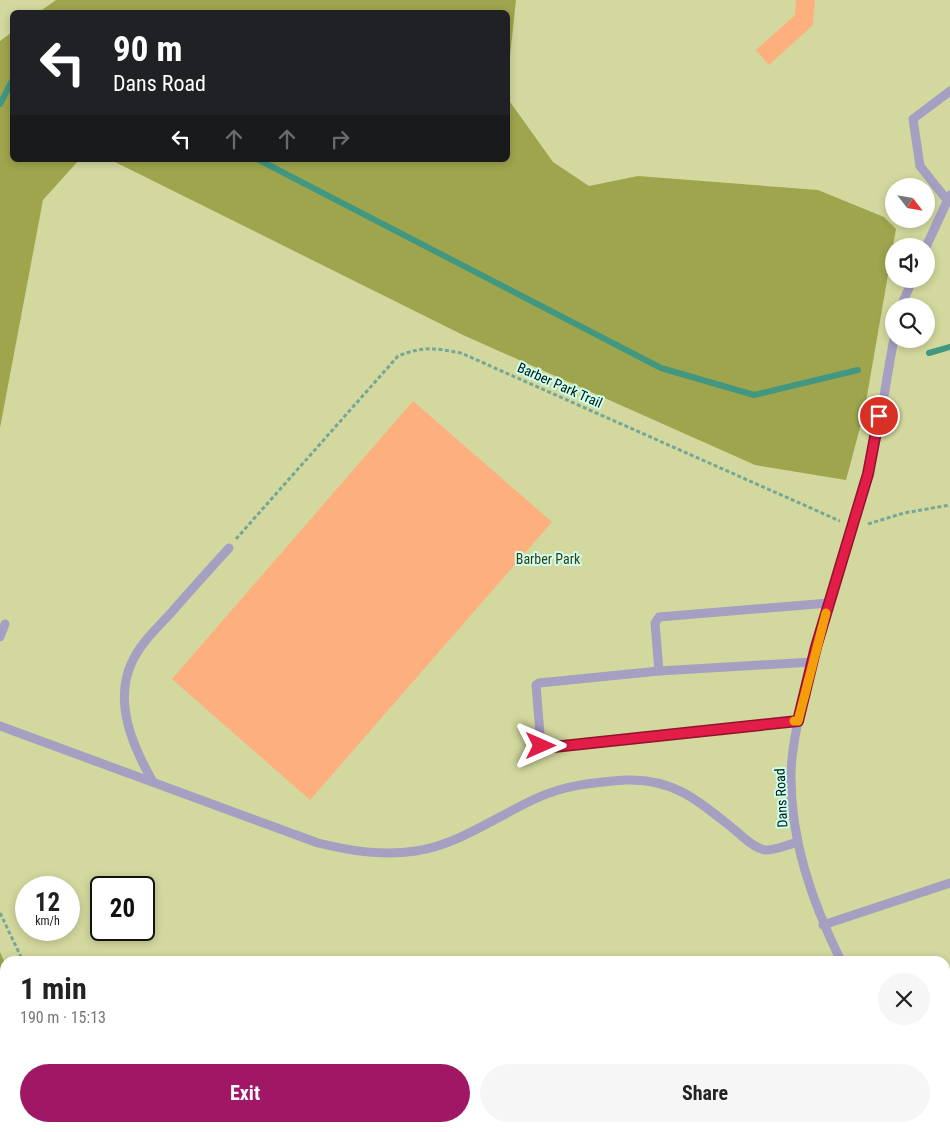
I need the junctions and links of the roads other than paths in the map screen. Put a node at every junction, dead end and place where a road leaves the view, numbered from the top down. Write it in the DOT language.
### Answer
graph roads {
  1 [pos="950,91"];
  2 [pos="948,197"];
  3 [pos="930,238"];
  4 [pos="892,348"];
  5 [pos="229,548"];
  6 [pos="829,604"];
  7 [pos="5,624"];
  8 [pos="0,637"];
  9 [pos="812,662"];
  10 [pos="659,671"];
  11 [pos="798,721"];
  12 [pos="0,726"];
  13 [pos="153,782"];
  14 [pos="798,842"];
  15 [pos="950,883"];
  16 [pos="823,925"];
  17 [pos="838,956"];
  1 -- 2 [label="lane"];
  2 -- 3 [label="lane"];
  4 -- 6 [label="lane, Dans Road"];
  5 -- 13 [label="lane"];
  6 -- 9 [label="lane, Dans Road"];
  6 -- 10 [label="lane"];
  7 -- 8 [label="lane"];
  9 -- 10 [label="lane"];
  9 -- 11 [label="lane, Dans Road"];
  10 -- 11 [label="lane"];
  11 -- 14 [label="lane, Dans Road"];
  12 -- 13 [label="lane"];
  13 -- 14 [label="lane"];
  14 -- 16 [label="lane, Dans Road"];
  15 -- 16 [label="lane"];
  16 -- 17 [label="lane, Dans Road"];
}
